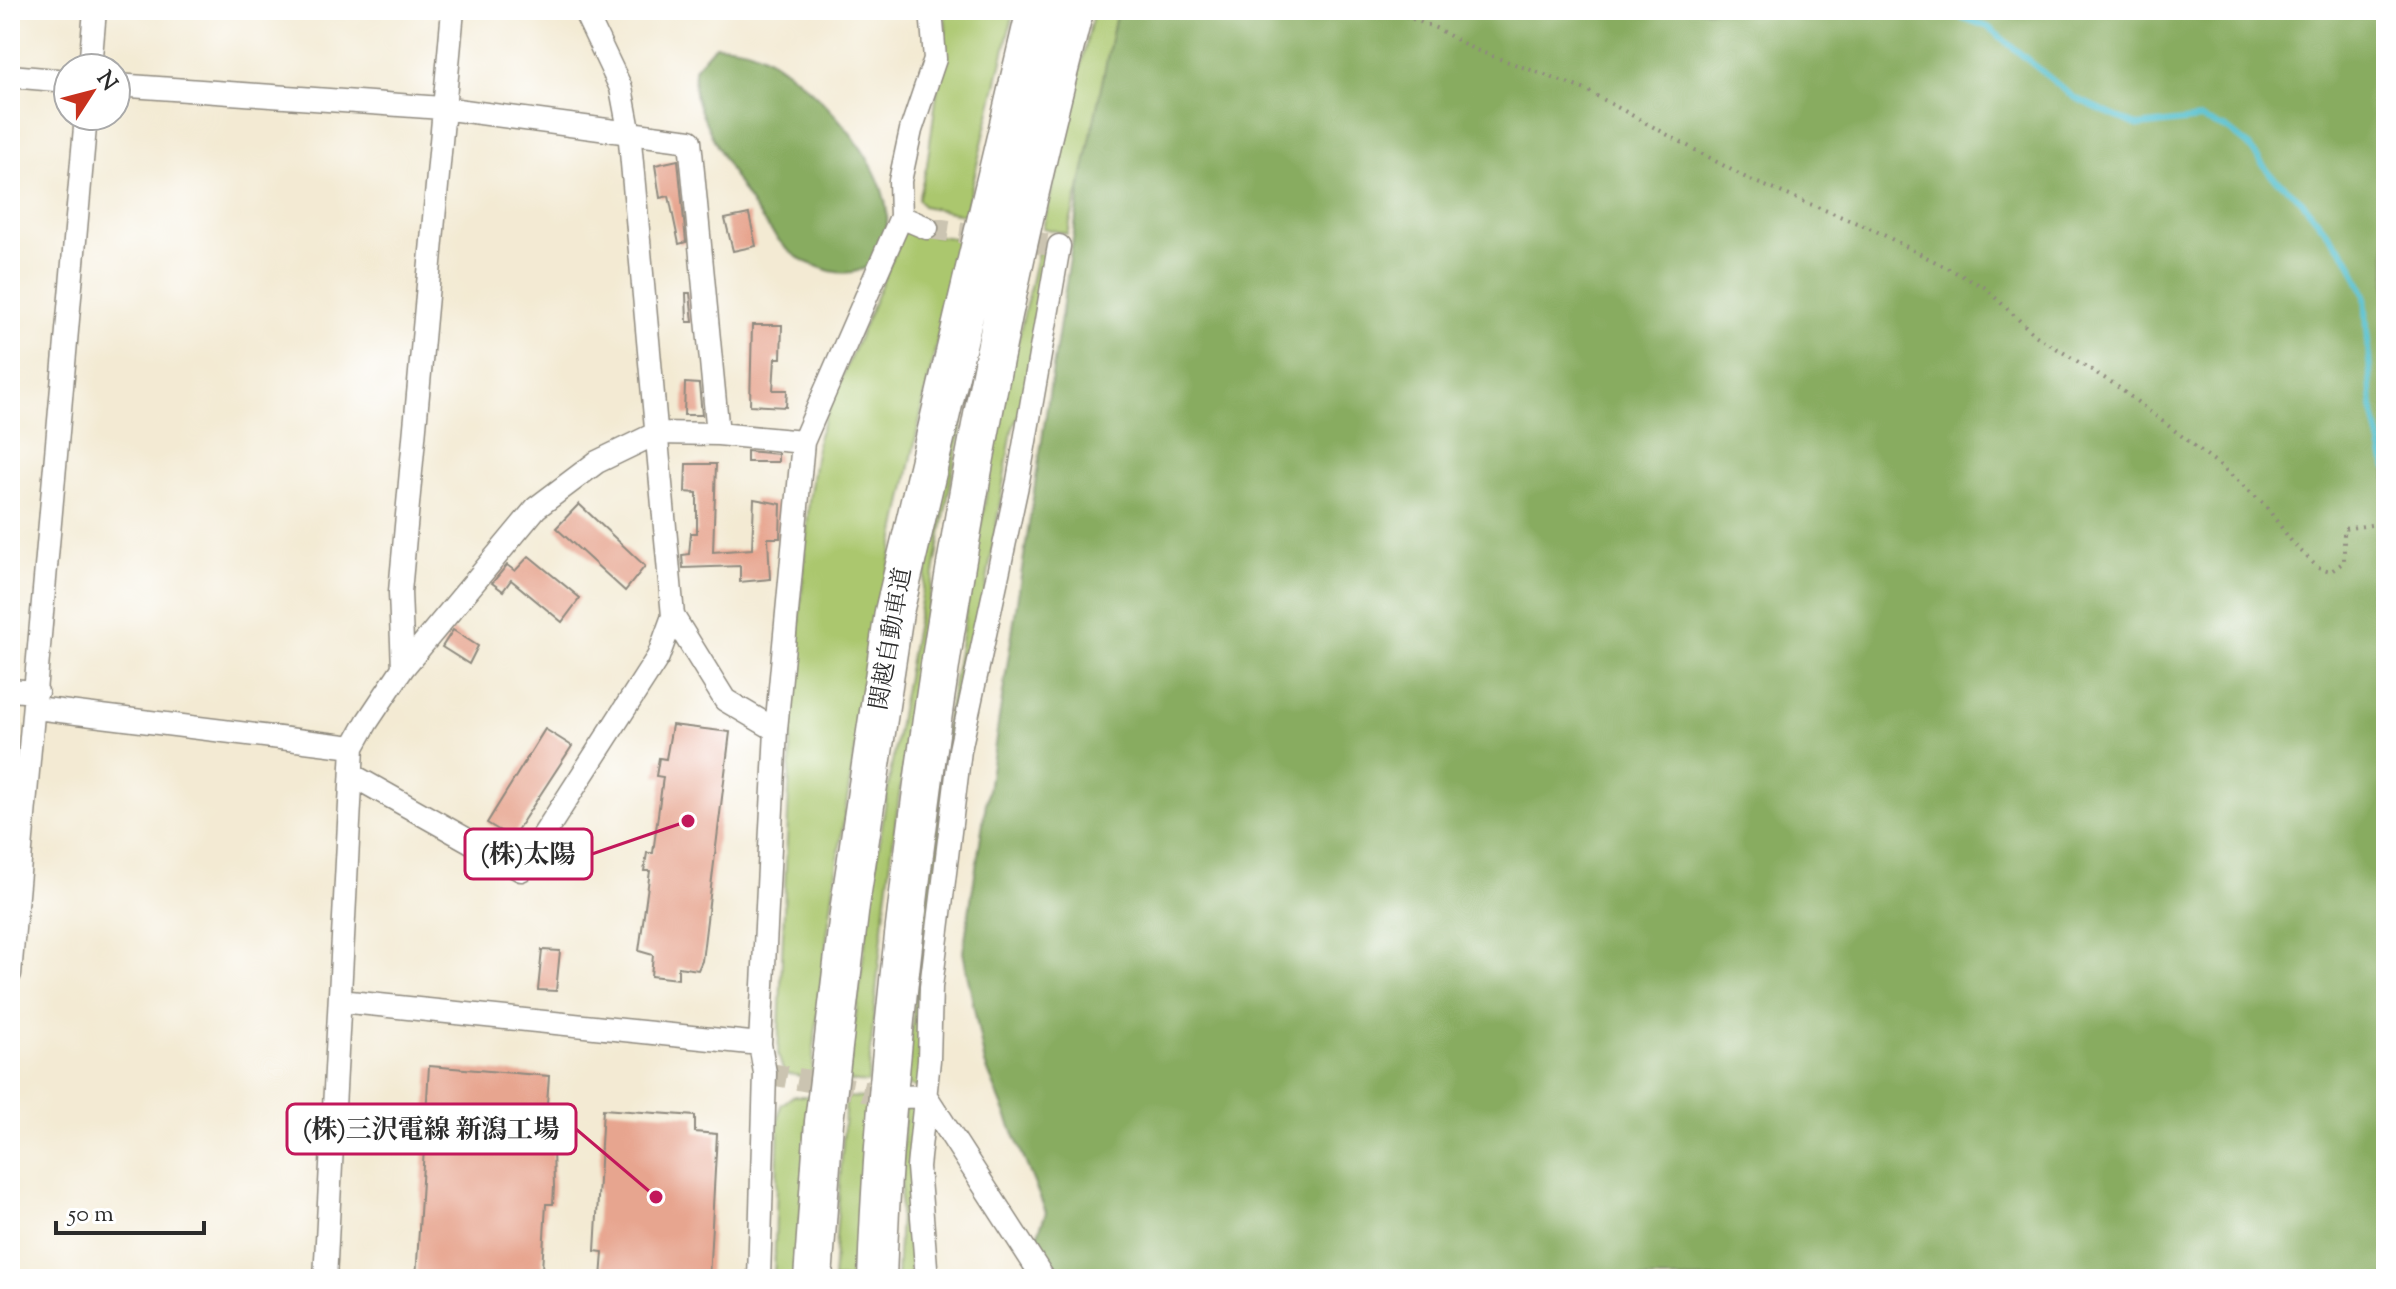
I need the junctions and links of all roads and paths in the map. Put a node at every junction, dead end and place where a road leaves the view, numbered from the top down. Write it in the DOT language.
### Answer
graph roads {
  1 [pos="95,10"];
  2 [pos="453,10"];
  3 [pos="584,10"];
  4 [pos="931,10"];
  5 [pos="1036,10"];
  6 [pos="1074,10"];
  7 [pos="1390,10"];
  8 [pos="91,52"];
  9 [pos="10,76"];
  10 [pos="52,80"];
  11 [pos="132,86"];
  12 [pos="442,108"];
  13 [pos="629,130"];
  14 [pos="85,132"];
  15 [pos="901,217"];
  16 [pos="927,228"];
  17 [pos="1059,246"];
  18 [pos="657,433"];
  19 [pos="718,434"];
  20 [pos="803,442"];
  21 [pos="2386,531"];
  22 [pos="673,616"];
  23 [pos="403,668"];
  24 [pos="10,690"];
  25 [pos="36,700"];
  26 [pos="776,730"];
  27 [pos="353,747"];
  28 [pos="352,775"];
  29 [pos="10,974"];
  30 [pos="340,1001"];
  31 [pos="760,1044"];
  32 [pos="926,1096"];
  33 [pos="902,1097"];
  34 [pos="325,1279"];
  35 [pos="759,1279"];
  36 [pos="813,1279"];
  37 [pos="877,1279"];
  38 [pos="927,1279"];
  39 [pos="1044,1279"];
  1 -- 8 [label="street"];
  2 -- 12 [label="street"];
  3 -- 13 [label="street"];
  4 -- 15 [label="street"];
  5 -- 36 [label="highway, 関越自動車道"];
  6 -- 37 [label="highway"];
  7 -- 21 [label="path"];
  9 -- 10 [label="street"];
  11 -- 12 [label="street"];
  12 -- 13 [label="street"];
  12 -- 23 [label="street"];
  13 -- 18 [label="street"];
  13 -- 19 [label="street"];
  14 -- 25 [label="street"];
  15 -- 16 [label="street"];
  15 -- 20 [label="street"];
  17 -- 32 [label="street"];
  18 -- 19 [label="street"];
  18 -- 22 [label="street"];
  18 -- 23 [label="street"];
  19 -- 20 [label="street"];
  20 -- 26 [label="street"];
  22 -- 26 [label="street"];
  22 -- 28 [label="street"];
  23 -- 27 [label="street"];
  24 -- 25 [label="street"];
  25 -- 27 [label="street"];
  25 -- 29 [label="street"];
  26 -- 31 [label="street"];
  27 -- 28 [label="street"];
  28 -- 30 [label="street"];
  30 -- 31 [label="street"];
  30 -- 34 [label="street"];
  31 -- 35 [label="street"];
  32 -- 33 [label="street"];
  32 -- 38 [label="street"];
  32 -- 39 [label="street"];
}
